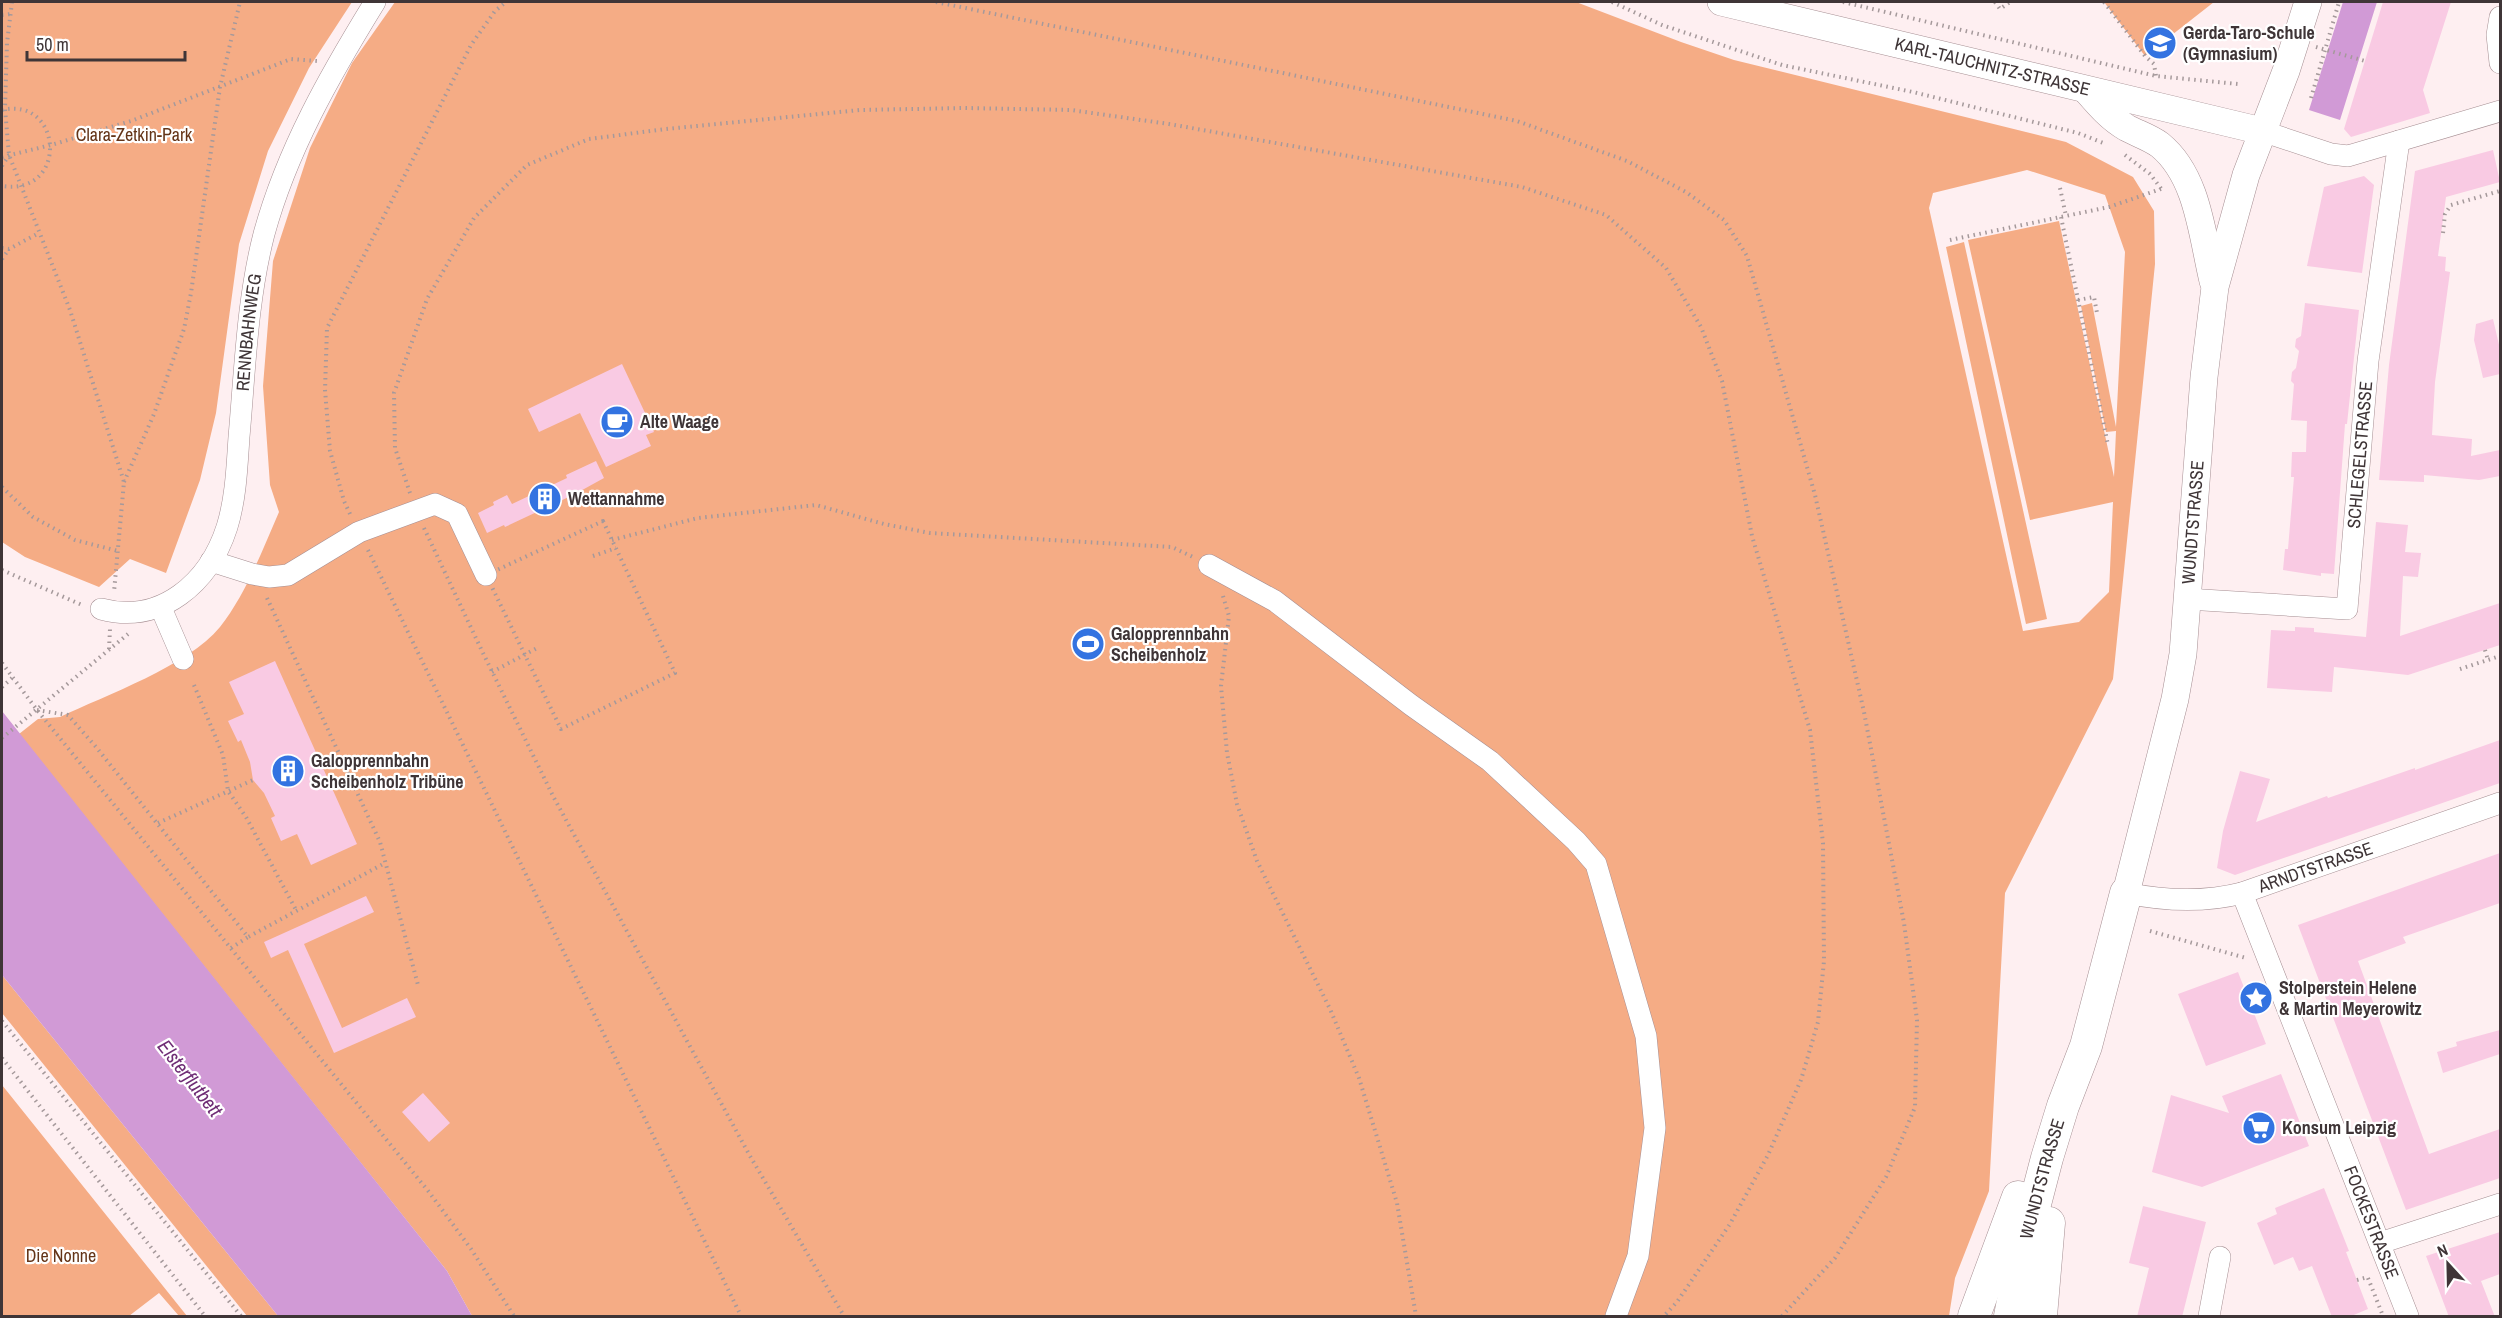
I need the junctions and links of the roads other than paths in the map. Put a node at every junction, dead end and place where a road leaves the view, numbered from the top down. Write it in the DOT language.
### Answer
graph roads {
  1 [pos="375,2"];
  2 [pos="1721,2"];
  3 [pos="2308,2"];
  4 [pos="2500,17"];
  5 [pos="2500,63"];
  6 [pos="2086,90"];
  7 [pos="2500,111"];
  8 [pos="2262,131"];
  9 [pos="2399,141"];
  10 [pos="2215,287"];
  11 [pos="211,561"];
  12 [pos="1209,565"];
  13 [pos="486,575"];
  14 [pos="2187,599"];
  15 [pos="160,608"];
  16 [pos="106,611"];
  17 [pos="183,659"];
  18 [pos="2500,803"];
  19 [pos="2126,893"];
  20 [pos="2242,893"];
  21 [pos="2086,1046"];
  22 [pos="2500,1204"];
  23 [pos="2049,1223"];
  24 [pos="2380,1244"];
  25 [pos="2220,1257"];
  26 [pos="1616,1317"];
  27 [pos="1974,1317"];
  28 [pos="2010,1317"];
  29 [pos="2018,1317"];
  30 [pos="2041,1317"];
  31 [pos="2209,1317"];
  32 [pos="2408,1317"];
  1 -- 11 [label="street, RENNBAHNWEG"];
  2 -- 6 [label="main road, KARL-TAUCHNITZ-STRASSE"];
  3 -- 8 [label="main road, WUNDTSTRASSE"];
  4 -- 5 [label="street"];
  6 -- 8 [label="main road, KARL-TAUCHNITZ-STRASSE"];
  6 -- 10 [label="main road"];
  7 -- 9 [label="street"];
  8 -- 9 [label="street"];
  8 -- 10 [label="main road, WUNDTSTRASSE"];
  9 -- 14 [label="street, SCHLEGELSTRASSE"];
  10 -- 14 [label="main road, WUNDTSTRASSE"];
  11 -- 13 [label="street"];
  11 -- 15 [label="street, RENNBAHNWEG"];
  12 -- 26 [label="street"];
  14 -- 19 [label="main road, WUNDTSTRASSE"];
  15 -- 16 [label="street"];
  15 -- 17 [label="street"];
  18 -- 20 [label="street, ARNDTSTRASSE"];
  19 -- 20 [label="street, ARNDTSTRASSE"];
  19 -- 21 [label="highway, WUNDTSTRASSE"];
  20 -- 24 [label="street, FOCKESTRASSE"];
  21 -- 23 [label="highway, WUNDTSTRASSE"];
  21 -- 27 [label="highway"];
  21 -- 28 [label="highway, WUNDTSTRASSE"];
  22 -- 24 [label="street"];
  23 -- 29 [label="highway, WUNDTSTRASSE"];
  23 -- 30 [label="highway"];
  24 -- 32 [label="street, FOCKESTRASSE"];
  25 -- 31 [label="street"];
}
